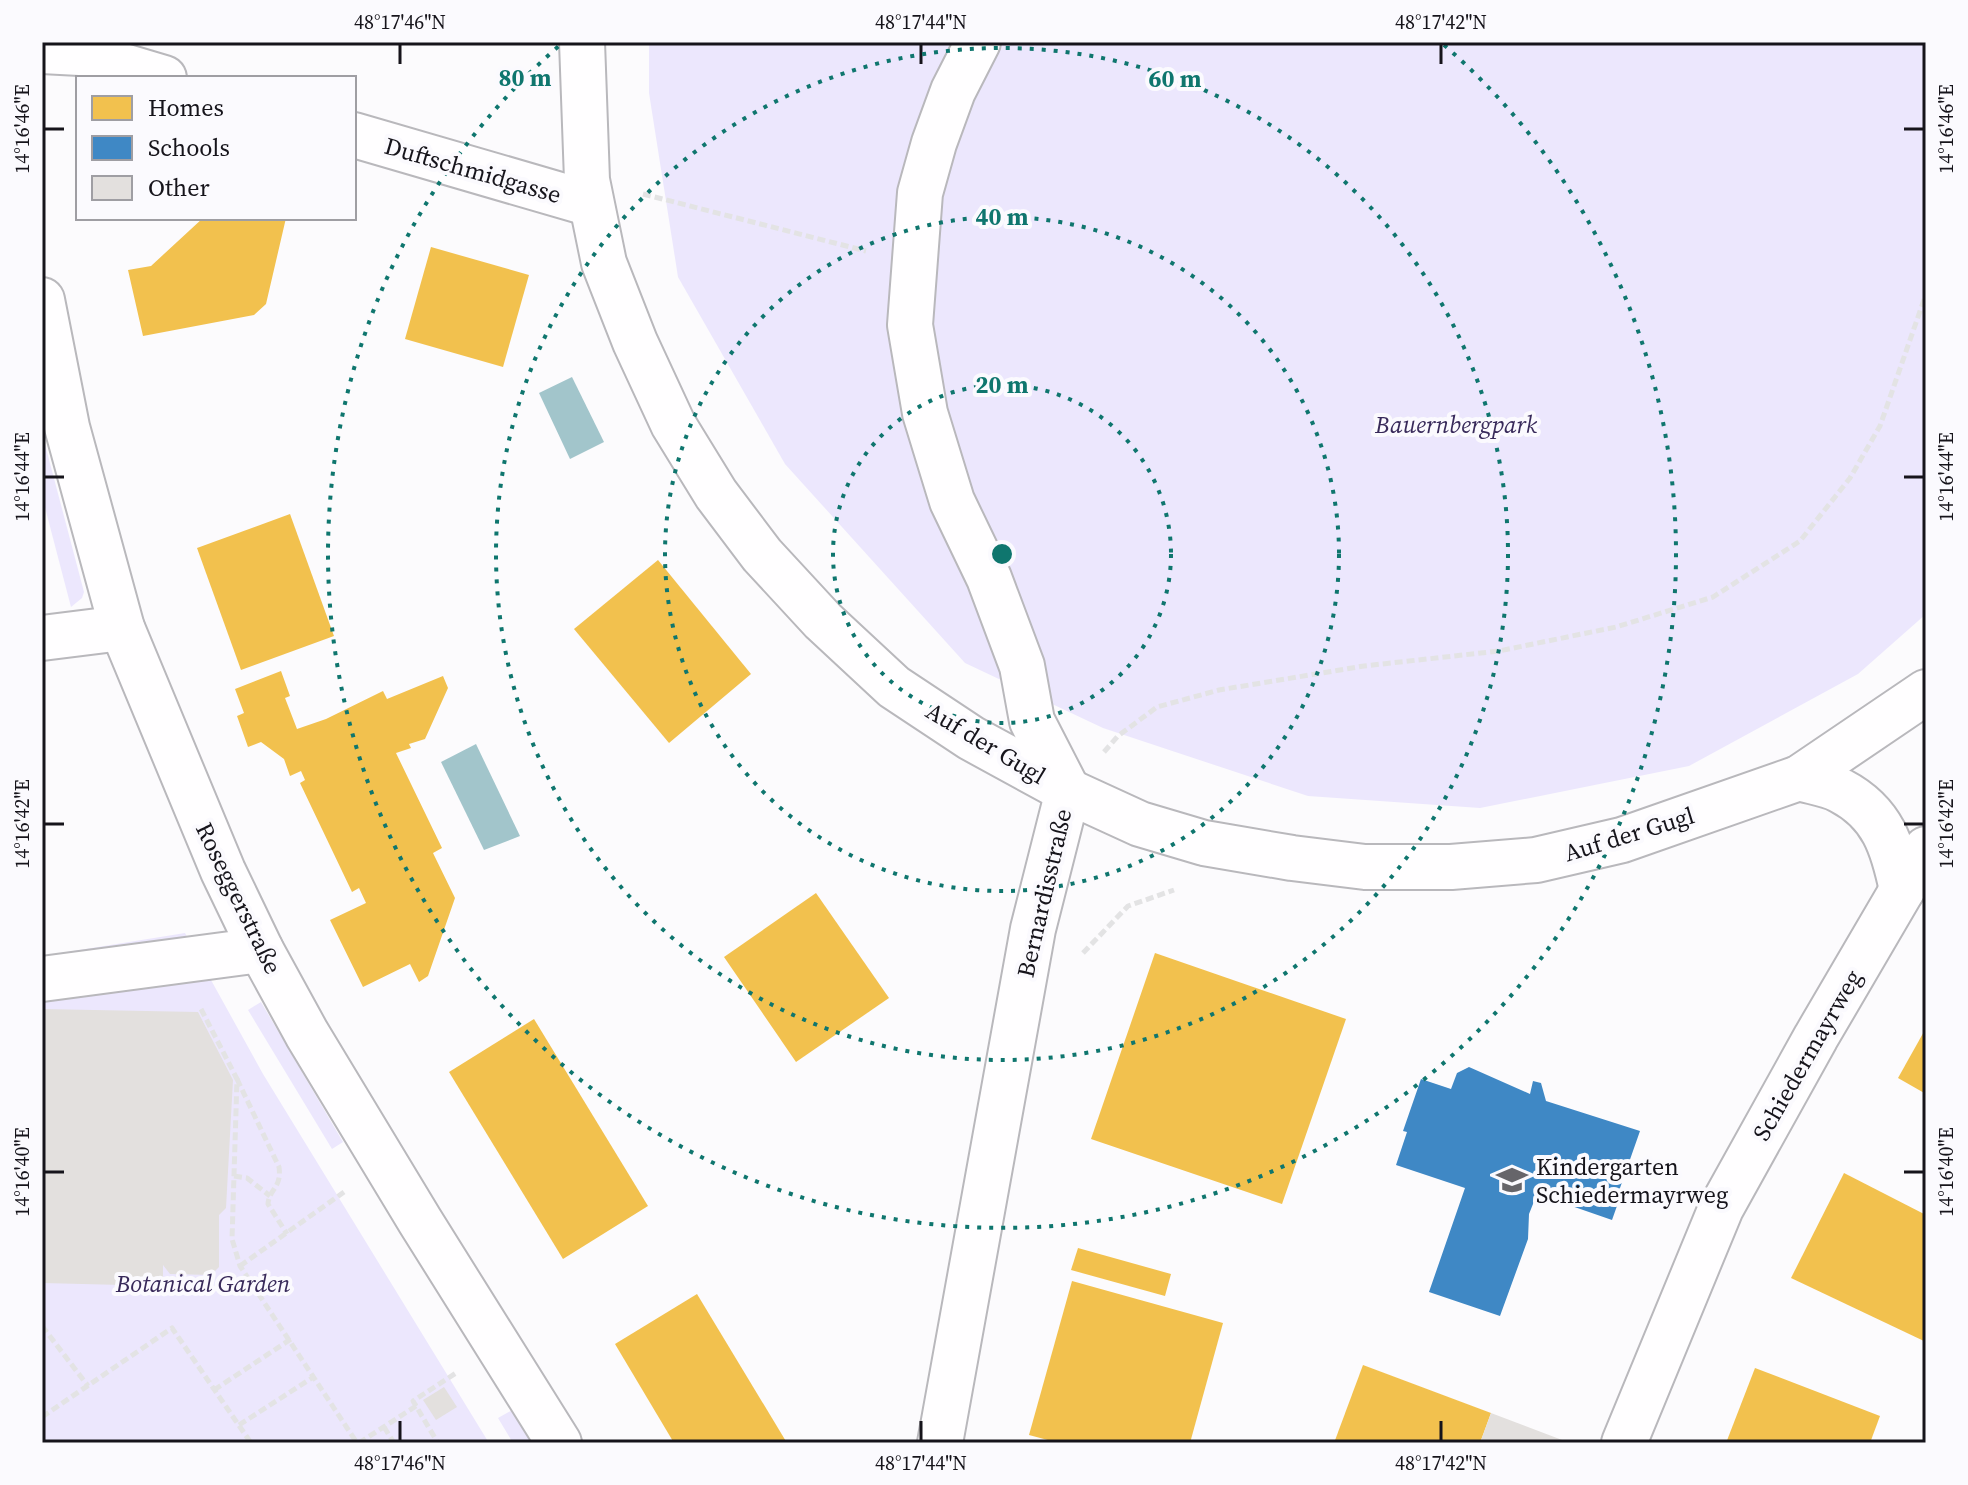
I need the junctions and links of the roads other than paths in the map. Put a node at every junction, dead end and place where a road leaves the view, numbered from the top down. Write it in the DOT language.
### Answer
graph roads {
  1 [pos="582,42"];
  2 [pos="978,42"];
  3 [pos="42,51"];
  4 [pos="157,76"];
  5 [pos="356,136"];
  6 [pos="591,204"];
  7 [pos="42,300"];
  8 [pos="122,628"];
  9 [pos="42,638"];
  10 [pos="1926,692"];
  11 [pos="1799,778"];
  12 [pos="1068,791"];
  13 [pos="1926,849"];
  14 [pos="1902,890"];
  15 [pos="261,950"];
  16 [pos="42,979"];
  17 [pos="559,1443"];
  18 [pos="940,1443"];
  19 [pos="1624,1443"];
  1 -- 6 [label="street, Auf der Gugl"];
  2 -- 12 [label="street, Bernardisstraße"];
  3 -- 4 [label="street"];
  5 -- 6 [label="street, Duftschmidgasse"];
  6 -- 12 [label="street, Auf der Gugl"];
  7 -- 8 [label="street, Roseggerstraße"];
  8 -- 9 [label="street"];
  8 -- 15 [label="street, Roseggerstraße"];
  10 -- 11 [label="street, Auf der Gugl"];
  11 -- 12 [label="street, Auf der Gugl"];
  11 -- 14 [label="street"];
  12 -- 18 [label="street, Bernardisstraße"];
  13 -- 14 [label="street, Schiedermayrweg"];
  14 -- 19 [label="street, Schiedermayrweg"];
  15 -- 16 [label="street"];
  15 -- 17 [label="street, Roseggerstraße"];
}
